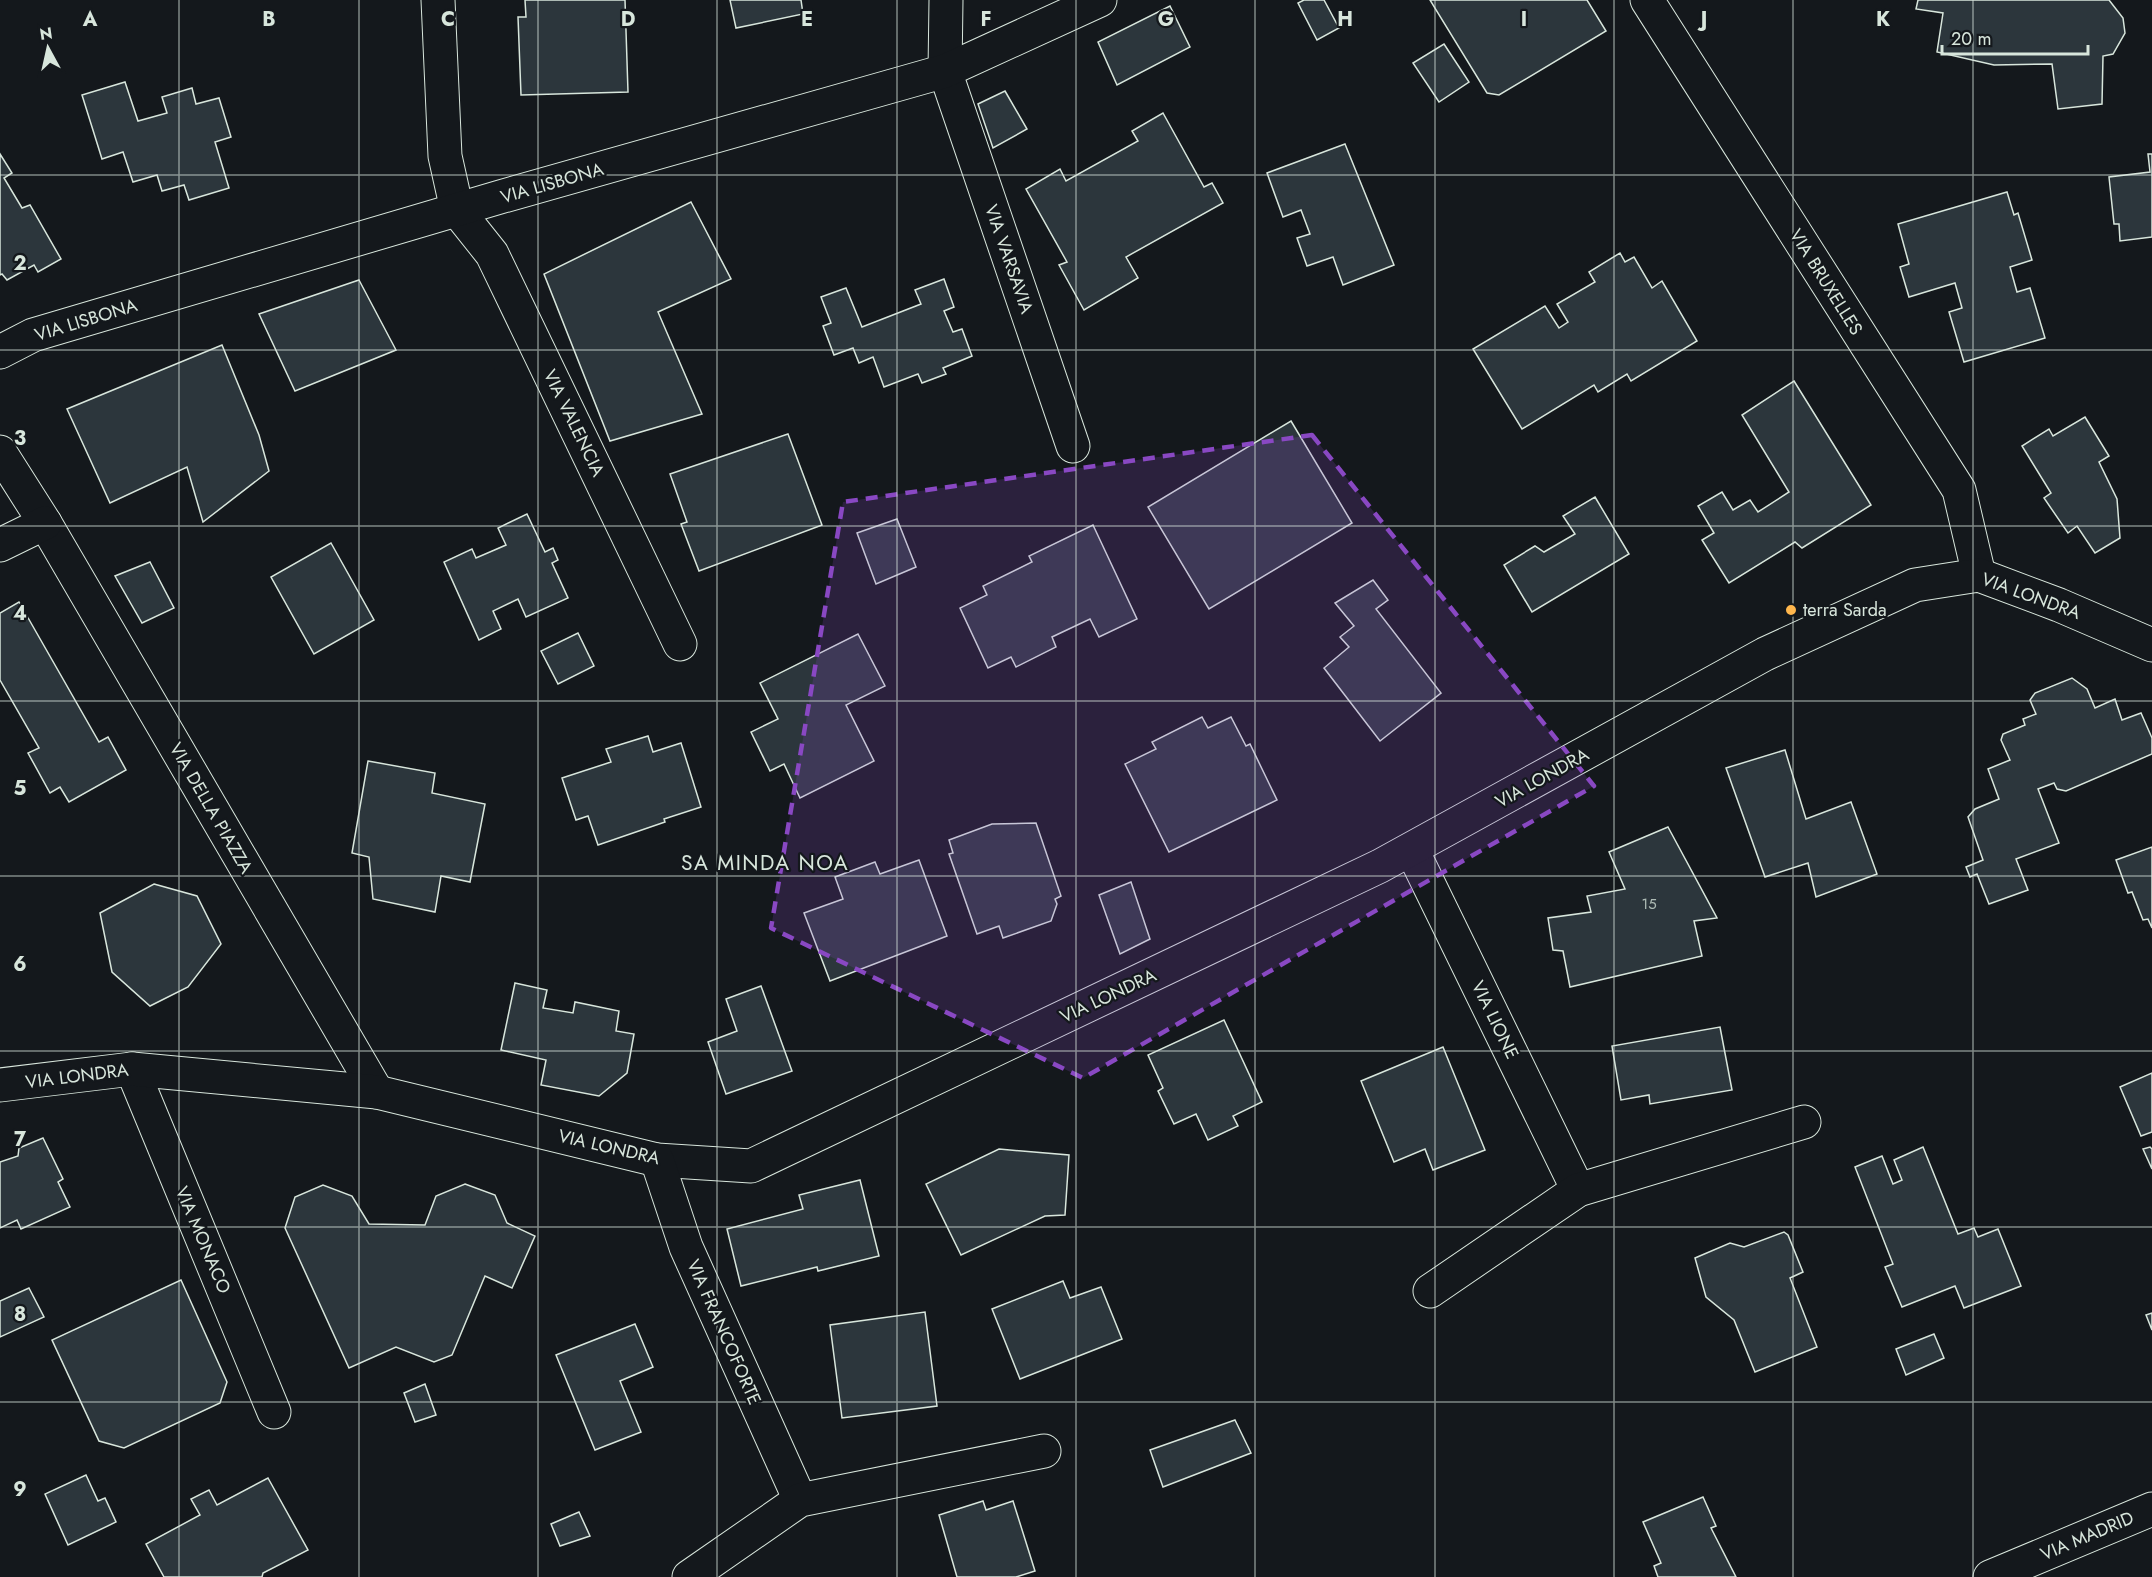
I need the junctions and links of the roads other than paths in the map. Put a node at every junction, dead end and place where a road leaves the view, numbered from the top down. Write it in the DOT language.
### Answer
graph roads {
  1 [pos="438,0"];
  2 [pos="946,0"];
  3 [pos="1100,0"];
  4 [pos="1647,0"];
  5 [pos="945,71"];
  6 [pos="457,210"];
  7 [pos="0,352"];
  8 [pos="1073,446"];
  9 [pos="0,452"];
  10 [pos="45,523"];
  11 [pos="0,546"];
  12 [pos="1979,575"];
  13 [pos="680,644"];
  14 [pos="2152,645"];
  15 [pos="1412,850"];
  16 [pos="132,1069"];
  17 [pos="0,1085"];
  18 [pos="377,1092"];
  19 [pos="1804,1122"];
  20 [pos="657,1160"];
  21 [pos="1578,1190"];
  22 [pos="1430,1291"];
  23 [pos="274,1412"];
  24 [pos="1044,1451"];
  25 [pos="800,1500"];
  26 [pos="2152,1509"];
  27 [pos="689,1577"];
  28 [pos="1990,1577"];
  1 -- 6 [label="street"];
  2 -- 5 [label="street, VIA VARSAVIA"];
  3 -- 5 [label="street, VIA LISBONA"];
  4 -- 12 [label="street, VIA BRUXELLES"];
  5 -- 6 [label="street, VIA LISBONA"];
  5 -- 8 [label="street, VIA VARSAVIA"];
  6 -- 7 [label="street, VIA LISBONA"];
  6 -- 13 [label="street, VIA VALENCIA"];
  9 -- 10 [label="street, VIA DELLA PIAZZA"];
  10 -- 11 [label="street"];
  10 -- 18 [label="street, VIA DELLA PIAZZA"];
  12 -- 14 [label="street, VIA LONDRA"];
  12 -- 15 [label="street, VIA LONDRA"];
  15 -- 20 [label="street, VIA LONDRA"];
  15 -- 21 [label="street, VIA LIONE"];
  16 -- 17 [label="street, VIA LONDRA"];
  16 -- 18 [label="street, VIA LONDRA"];
  16 -- 23 [label="street, VIA MONACO"];
  18 -- 20 [label="street, VIA LONDRA"];
  19 -- 21 [label="street"];
  20 -- 25 [label="street, VIA FRANCOFORTE"];
  21 -- 22 [label="street"];
  24 -- 25 [label="street"];
  25 -- 27 [label="street"];
  26 -- 28 [label="street, VIA MADRID"];
}
